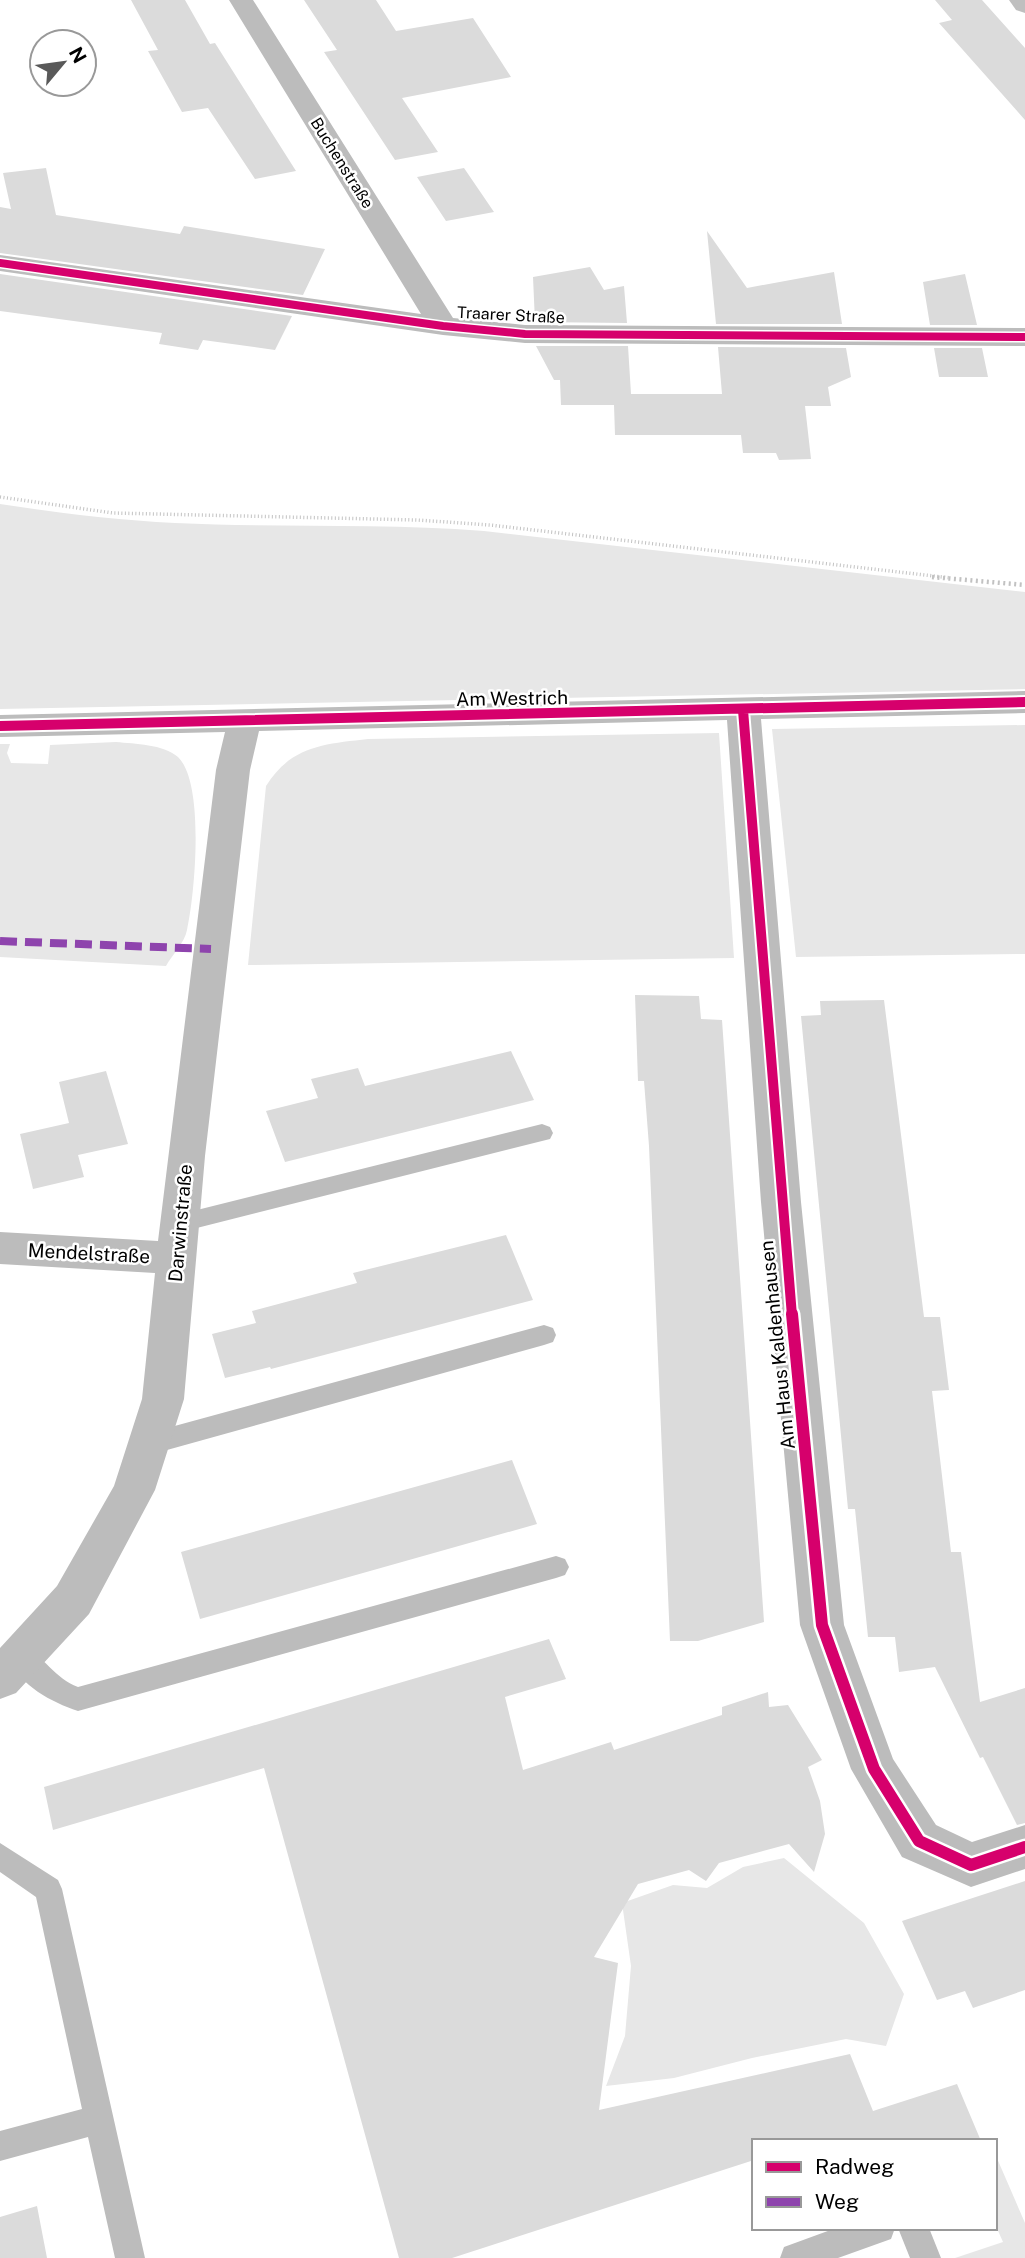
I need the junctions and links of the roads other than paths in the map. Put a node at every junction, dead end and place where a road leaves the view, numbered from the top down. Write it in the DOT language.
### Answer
graph roads {
  1 [pos="241,0"];
  2 [pos="1021,0"];
  3 [pos="1025,5"];
  4 [pos="0,263"];
  5 [pos="443,326"];
  6 [pos="1025,337"];
  7 [pos="1025,702"];
  8 [pos="743,710"];
  9 [pos="244,722"];
  10 [pos="0,726"];
  11 [pos="542,1133"];
  12 [pos="179,1240"];
  13 [pos="0,1248"];
  14 [pos="544,1335"];
  15 [pos="149,1444"];
  16 [pos="556,1567"];
  17 [pos="11,1669"];
  18 [pos="1025,1847"];
  19 [pos="0,1856"];
  20 [pos="99,2119"];
  21 [pos="0,2146"];
  22 [pos="874,2230"];
  23 [pos="915,2230"];
  24 [pos="130,2258"];
  25 [pos="795,2258"];
  26 [pos="926,2258"];
  1 -- 5 [label="street, Buchenstraße"];
  2 -- 3 [label="main road"];
  4 -- 5 [label="street, Traarer Straße"];
  5 -- 6 [label="street, Traarer Straße"];
  7 -- 8 [label="street, Am Westrich"];
  8 -- 9 [label="street, Am Westrich"];
  8 -- 18 [label="street, Am Haus Kaldenhausen"];
  9 -- 10 [label="street, Am Westrich"];
  9 -- 12 [label="street, Darwinstraße"];
  11 -- 12 [label="lane"];
  12 -- 13 [label="street, Mendelstraße"];
  12 -- 15 [label="street, Darwinstraße"];
  14 -- 15 [label="lane"];
  15 -- 17 [label="street, Darwinstraße"];
  16 -- 17 [label="lane"];
  19 -- 20 [label="lane"];
  20 -- 21 [label="lane"];
  20 -- 24 [label="lane"];
  22 -- 25 [label="lane"];
  23 -- 26 [label="lane"];
}
